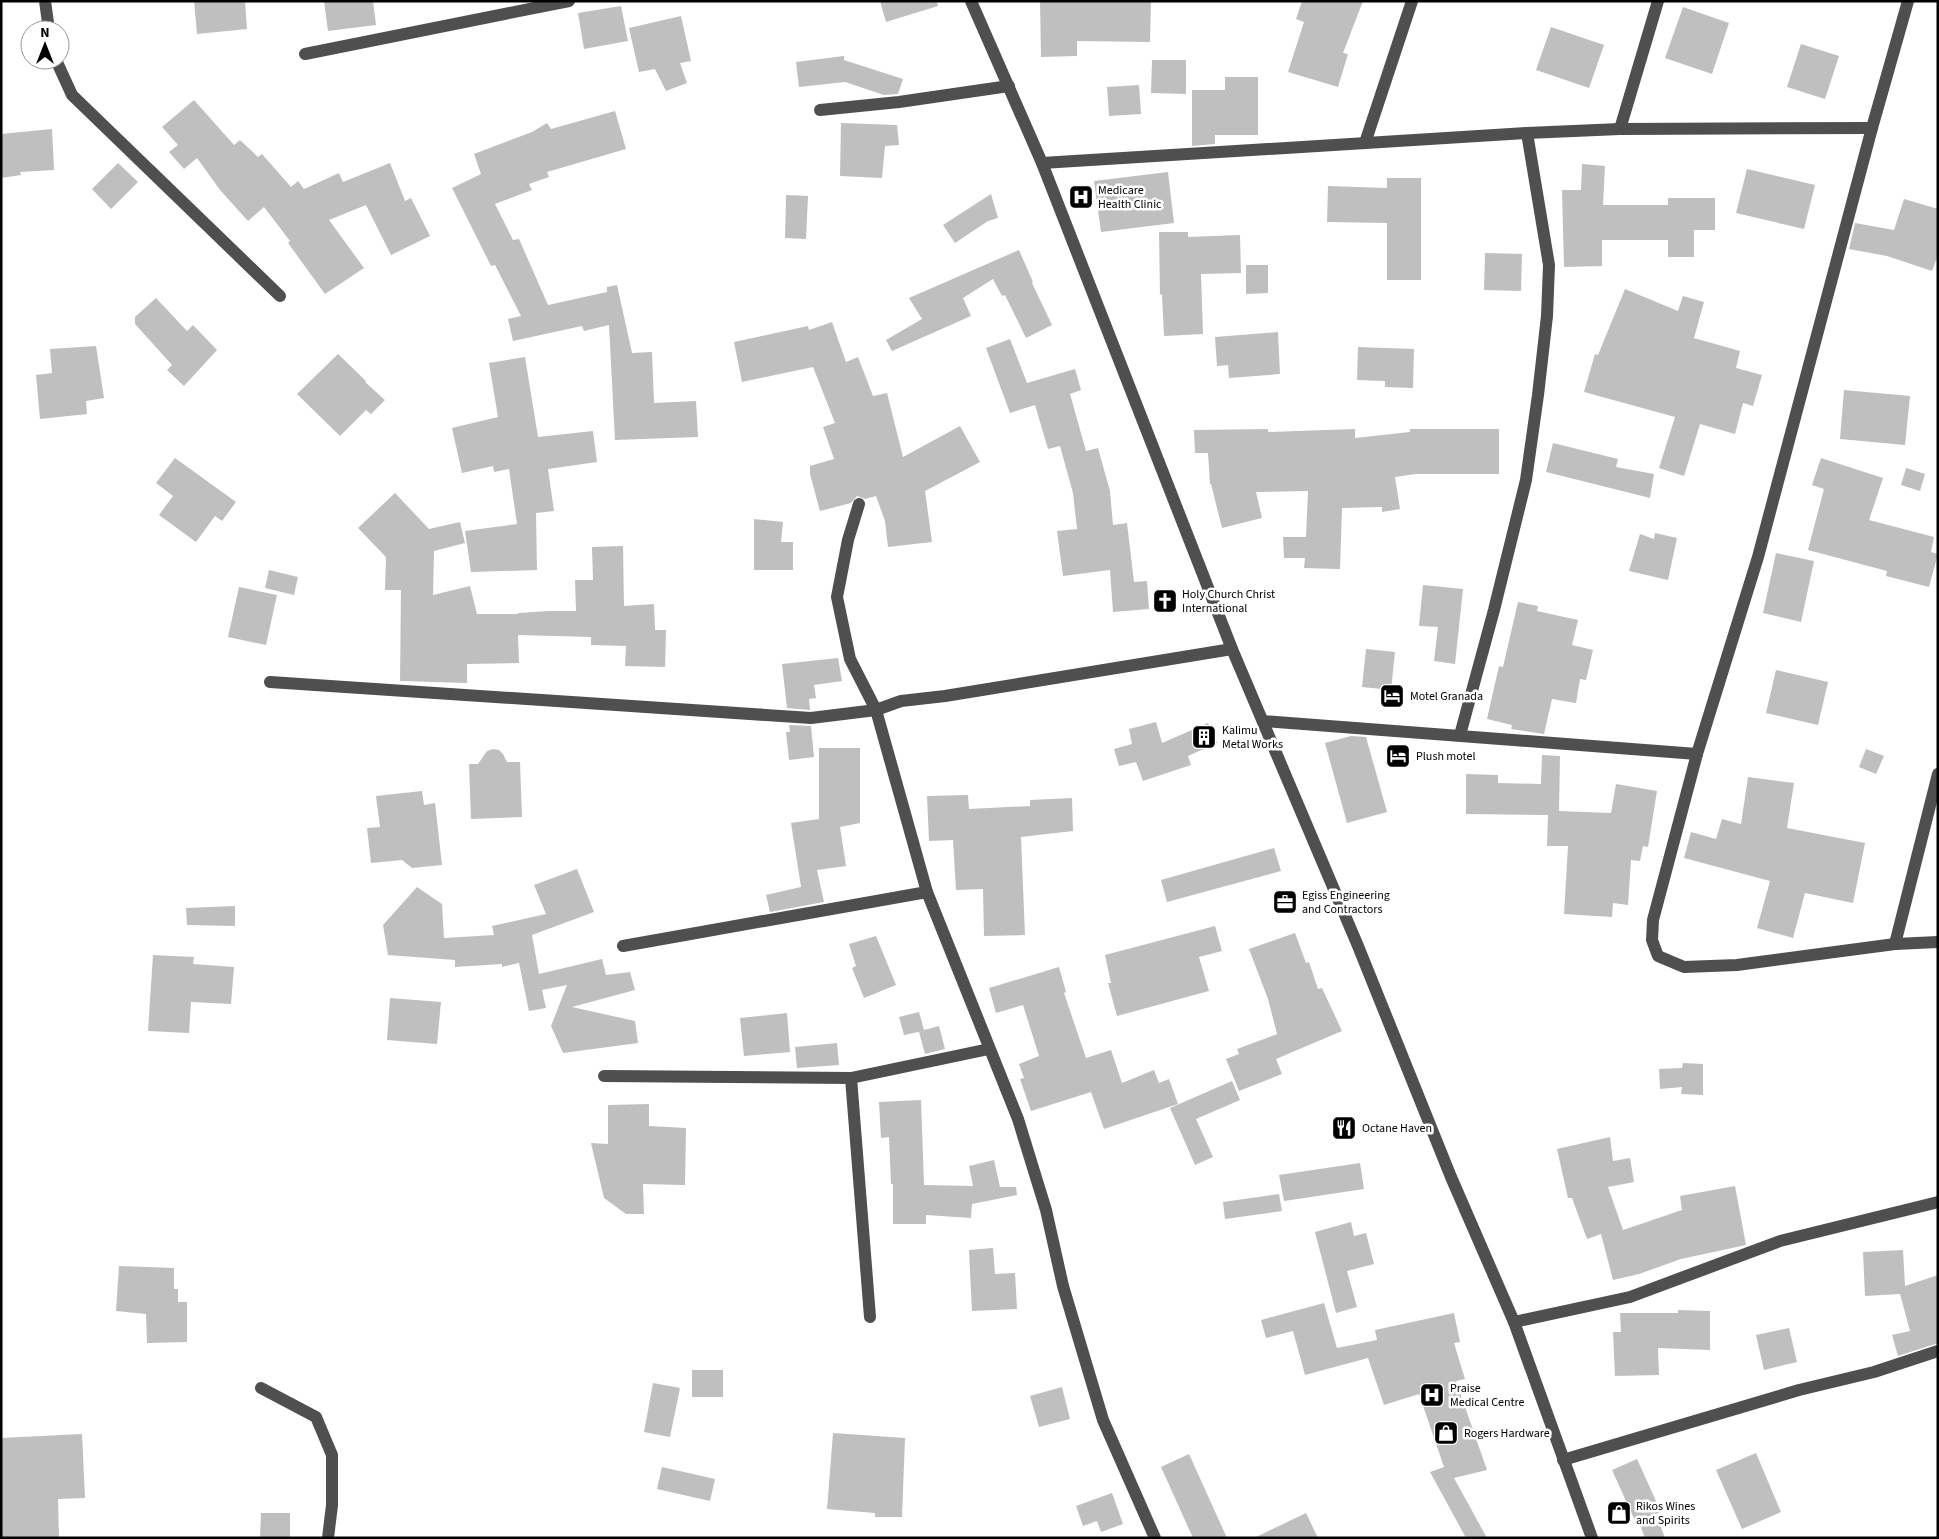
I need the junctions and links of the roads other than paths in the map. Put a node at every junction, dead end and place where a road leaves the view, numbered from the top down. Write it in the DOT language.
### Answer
graph roads {
  1 [pos="45,1"];
  2 [pos="569,1"];
  3 [pos="971,1"];
  4 [pos="1412,1"];
  5 [pos="1658,1"];
  6 [pos="1908,1"];
  7 [pos="48,20"];
  8 [pos="305,54"];
  9 [pos="61,70"];
  10 [pos="1009,86"];
  11 [pos="820,110"];
  12 [pos="1872,128"];
  13 [pos="1620,129"];
  14 [pos="1527,132"];
  15 [pos="1366,143"];
  16 [pos="1042,163"];
  17 [pos="280,296"];
  18 [pos="859,504"];
  19 [pos="1232,648"];
  20 [pos="270,682"];
  21 [pos="876,710"];
  22 [pos="1263,721"];
  23 [pos="1460,735"];
  24 [pos="1697,754"];
  25 [pos="1938,774"];
  26 [pos="927,892"];
  27 [pos="1938,942"];
  28 [pos="1895,944"];
  29 [pos="623,946"];
  30 [pos="990,1049"];
  31 [pos="604,1076"];
  32 [pos="851,1078"];
  33 [pos="1938,1202"];
  34 [pos="870,1317"];
  35 [pos="1514,1322"];
  36 [pos="1938,1351"];
  37 [pos="261,1388"];
  38 [pos="1563,1460"];
  39 [pos="328,1538"];
  40 [pos="1155,1538"];
  41 [pos="1592,1538"];
  1 -- 7 [label="street"];
  2 -- 8 [label="street"];
  3 -- 10 [label="street"];
  4 -- 15 [label="street"];
  5 -- 13 [label="street"];
  6 -- 12 [label="street"];
  9 -- 17 [label="street"];
  10 -- 11 [label="street"];
  10 -- 16 [label="street"];
  12 -- 13 [label="street"];
  12 -- 24 [label="street"];
  13 -- 14 [label="street"];
  14 -- 15 [label="street"];
  14 -- 23 [label="street"];
  15 -- 16 [label="street"];
  16 -- 19 [label="street"];
  18 -- 21 [label="street"];
  19 -- 21 [label="street"];
  19 -- 22 [label="street"];
  20 -- 21 [label="street"];
  21 -- 26 [label="street"];
  22 -- 23 [label="street"];
  22 -- 35 [label="street"];
  23 -- 24 [label="street"];
  24 -- 28 [label="street"];
  25 -- 28 [label="street"];
  26 -- 29 [label="street"];
  26 -- 30 [label="street"];
  27 -- 28 [label="street"];
  30 -- 32 [label="street"];
  30 -- 40 [label="street"];
  31 -- 32 [label="street"];
  32 -- 34 [label="street"];
  33 -- 35 [label="street"];
  35 -- 38 [label="street"];
  36 -- 38 [label="street"];
  37 -- 39 [label="street"];
  38 -- 41 [label="street"];
}
